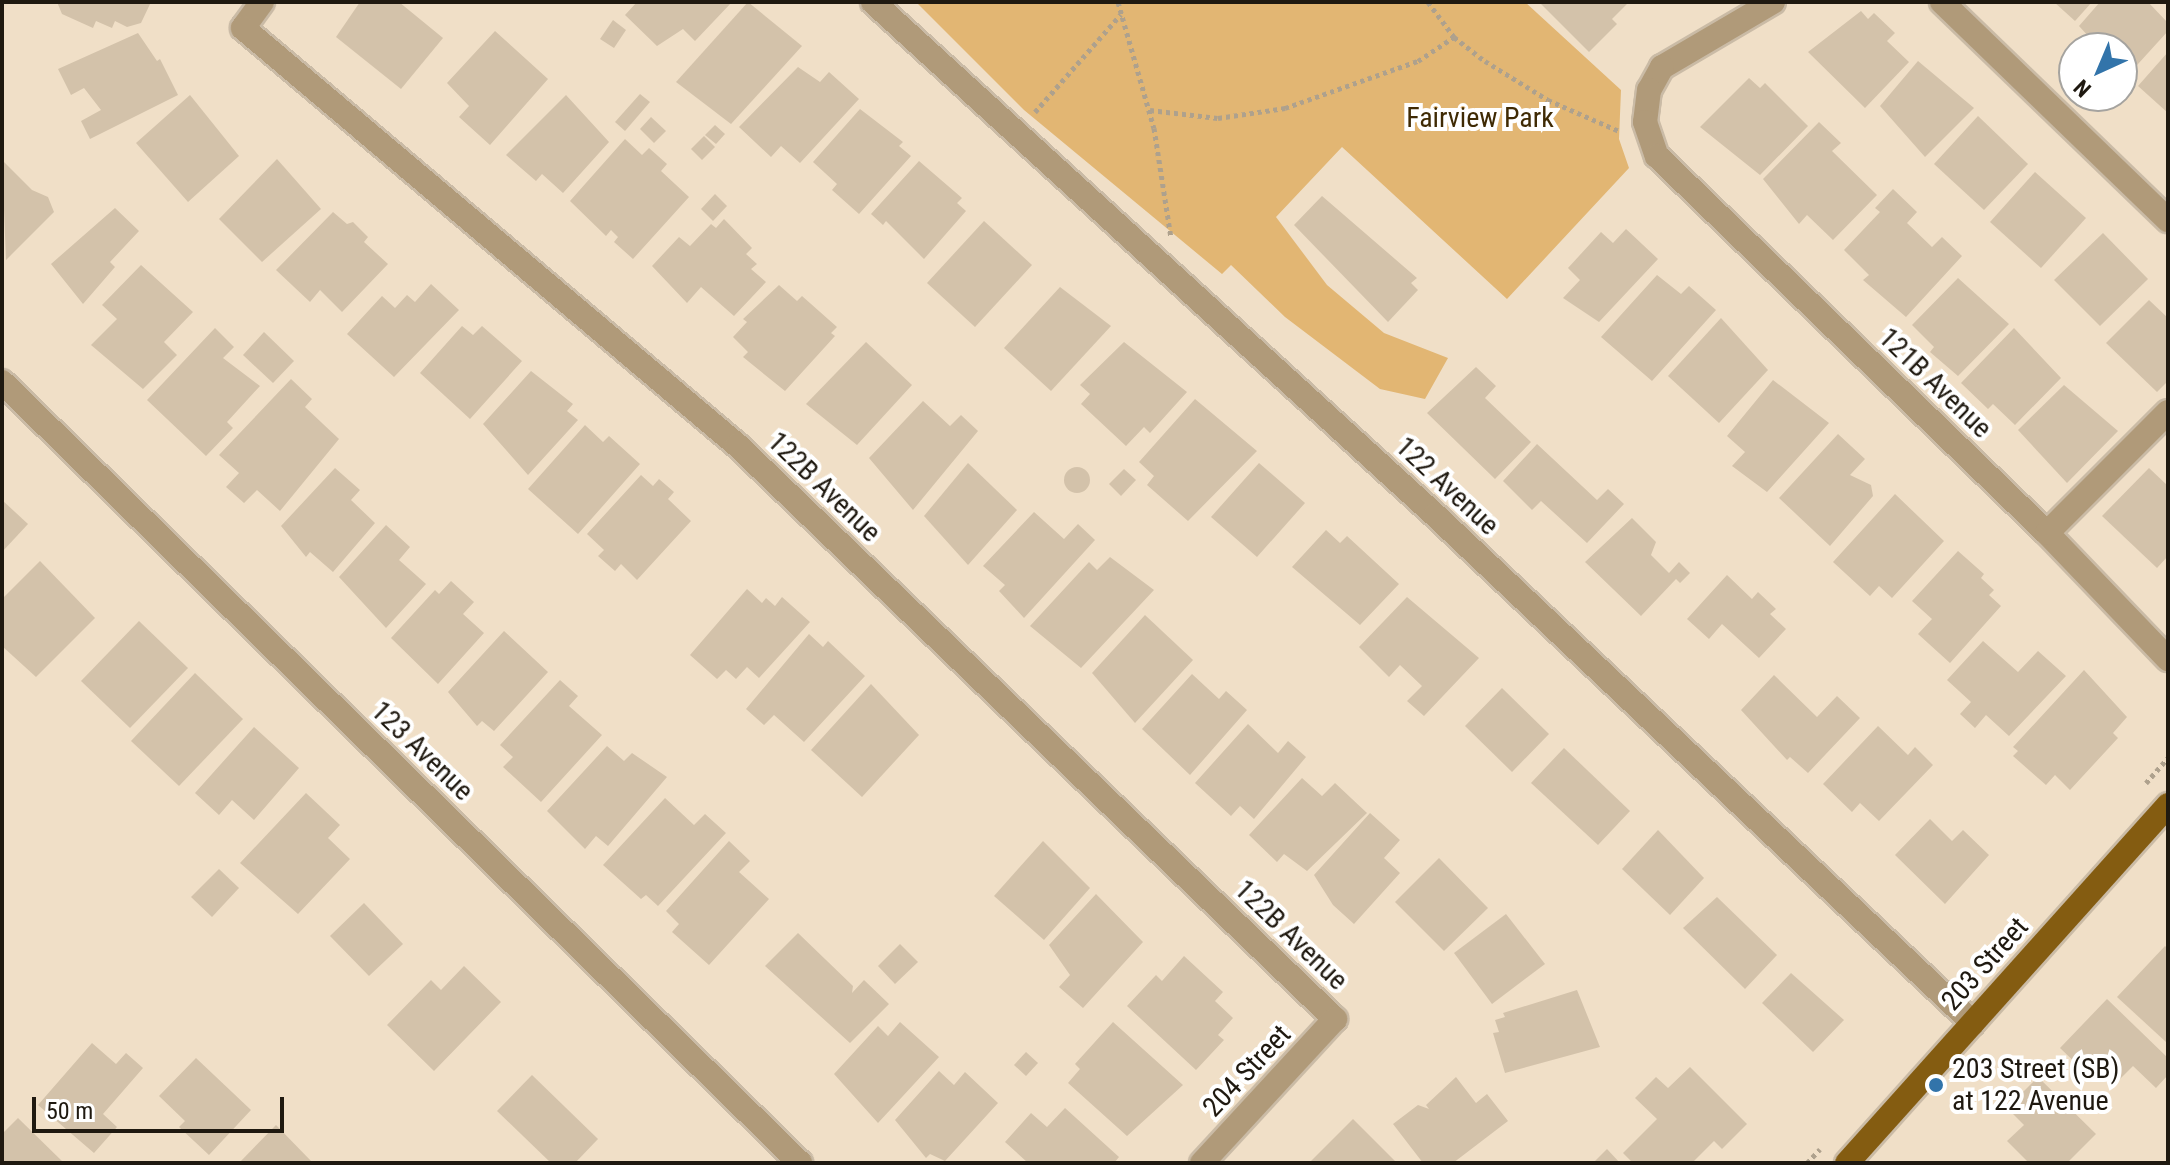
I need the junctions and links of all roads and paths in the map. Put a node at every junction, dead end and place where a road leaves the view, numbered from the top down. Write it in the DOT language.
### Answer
graph roads {
  1 [pos="262,2"];
  2 [pos="873,2"];
  3 [pos="1118,2"];
  4 [pos="1428,2"];
  5 [pos="1773,2"];
  6 [pos="1942,2"];
  7 [pos="1122,14"];
  8 [pos="1454,37"];
  9 [pos="1150,110"];
  10 [pos="1029,119"];
  11 [pos="1620,132"];
  12 [pos="2168,220"];
  13 [pos="1171,242"];
  14 [pos="2,382"];
  15 [pos="2168,412"];
  16 [pos="2047,533"];
  17 [pos="2168,658"];
  18 [pos="2168,805"];
  19 [pos="1335,1019"];
  20 [pos="1973,1023"];
  21 [pos="800,1163"];
  22 [pos="1202,1163"];
  23 [pos="1847,1163"];
  1 -- 19 [label="street, 122B Avenue"];
  2 -- 20 [label="street, 122 Avenue"];
  3 -- 7 [label="path"];
  4 -- 8 [label="path"];
  5 -- 16 [label="street, 121B Avenue"];
  6 -- 12 [label="street"];
  7 -- 9 [label="path"];
  7 -- 10 [label="path"];
  8 -- 9 [label="path"];
  8 -- 11 [label="path"];
  9 -- 13 [label="path"];
  14 -- 21 [label="street, 123 Avenue"];
  15 -- 16 [label="street"];
  16 -- 17 [label="street, 121B Avenue"];
  18 -- 20 [label="main road, 203 Street"];
  19 -- 22 [label="street, 204 Street"];
  20 -- 23 [label="main road, 203 Street"];
}
